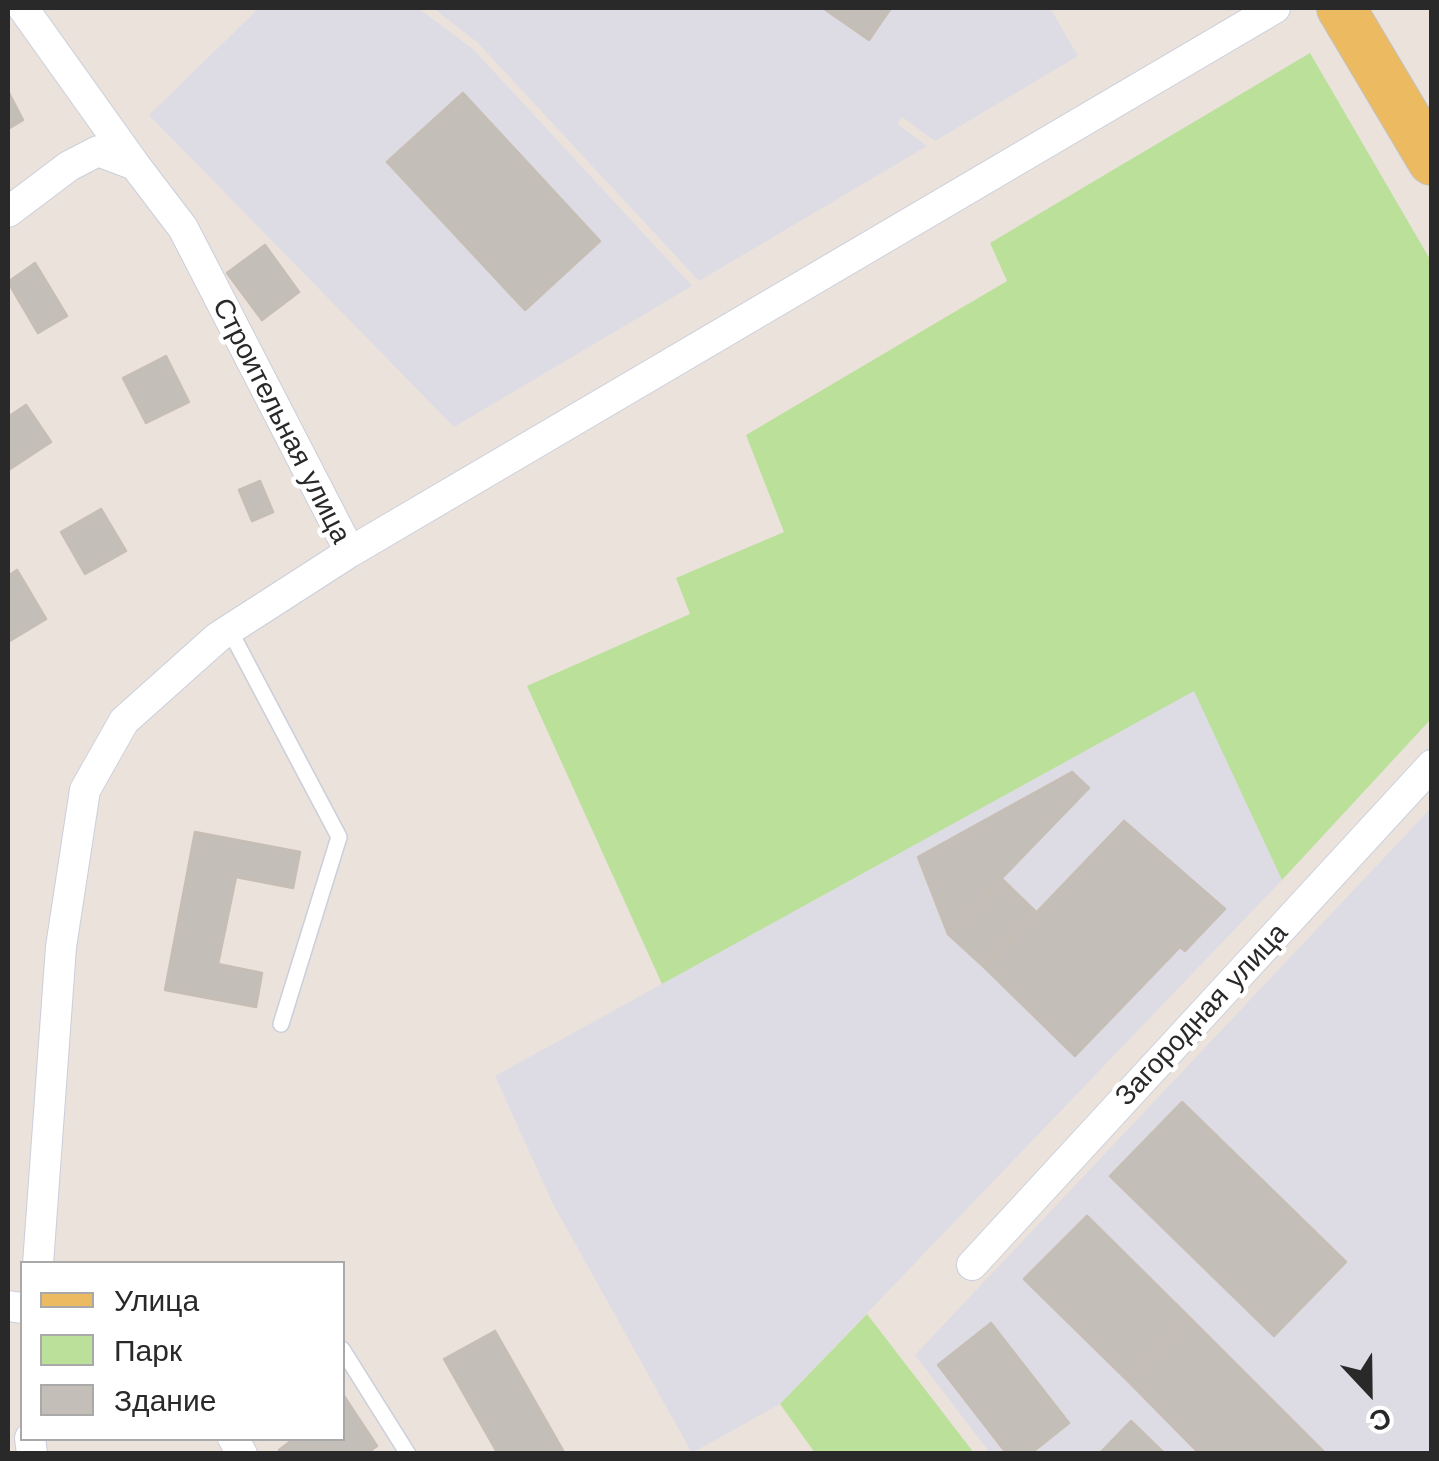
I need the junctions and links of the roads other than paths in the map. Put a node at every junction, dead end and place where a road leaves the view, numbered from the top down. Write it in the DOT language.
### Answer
graph roads {
  1 [pos="24,8"];
  2 [pos="1274,8"];
  3 [pos="1341,8"];
  4 [pos="1432,161"];
  5 [pos="134,165"];
  6 [pos="8,212"];
  7 [pos="350,552"];
  8 [pos="230,629"];
  9 [pos="1432,765"];
  10 [pos="281,1024"];
  11 [pos="38,1261"];
  12 [pos="972,1265"];
  13 [pos="345,1353"];
  14 [pos="408,1454"];
  1 -- 5 [label="street, Строительная улица"];
  2 -- 7 [label="street"];
  3 -- 4 [label="main road"];
  5 -- 6 [label="street"];
  5 -- 7 [label="street, Строительная улица"];
  7 -- 8 [label="street, Строительная улица"];
  8 -- 10 [label="lane"];
  8 -- 11 [label="street, Строительная улица"];
  9 -- 12 [label="street, Загородная улица"];
  13 -- 14 [label="lane"];
}
